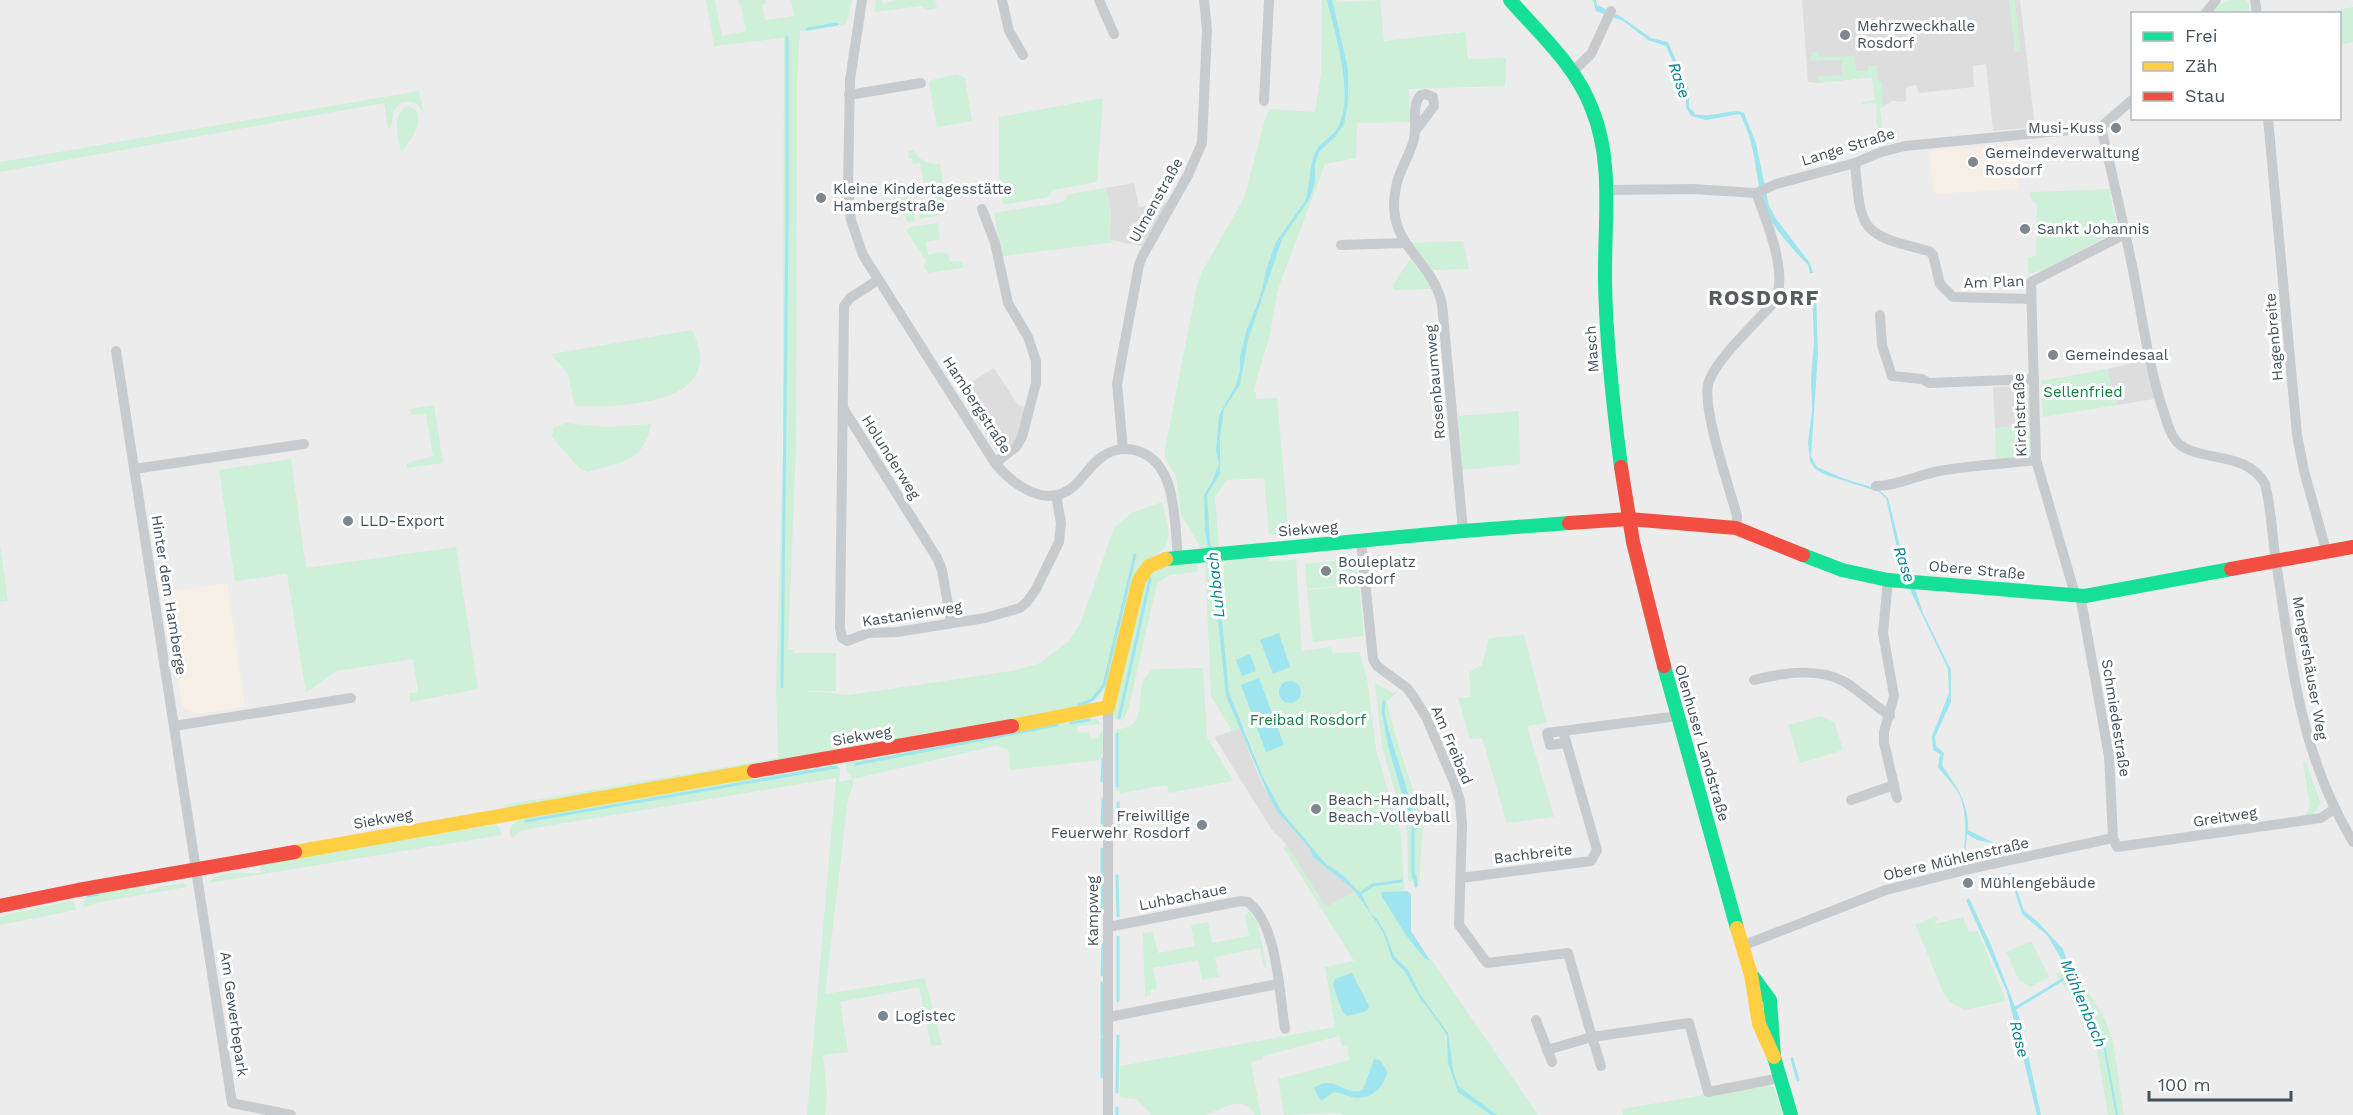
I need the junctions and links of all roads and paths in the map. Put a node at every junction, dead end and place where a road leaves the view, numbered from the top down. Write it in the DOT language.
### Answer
graph roads {
  1 [pos="862,0"];
  2 [pos="1002,0"];
  3 [pos="1099,0"];
  4 [pos="1204,0"];
  5 [pos="1269,0"];
  6 [pos="1509,0"];
  7 [pos="2216,0"];
  8 [pos="2207,12"];
  9 [pos="1609,14"];
  10 [pos="1114,34"];
  11 [pos="1023,56"];
  12 [pos="1572,72"];
  13 [pos="921,83"];
  14 [pos="849,95"];
  15 [pos="1264,101"];
  16 [pos="2131,102"];
  17 [pos="2268,120"];
  18 [pos="2101,127"];
  19 [pos="1416,129"];
  20 [pos="1855,163"];
  21 [pos="1606,190"];
  22 [pos="1761,191"];
  23 [pos="982,209"];
  24 [pos="2125,234"];
  25 [pos="1404,243"];
  26 [pos="1341,245"];
  27 [pos="878,280"];
  28 [pos="2031,299"];
  29 [pos="1880,315"];
  30 [pos="116,351"];
  31 [pos="2034,379"];
  32 [pos="843,408"];
  33 [pos="304,444"];
  34 [pos="1124,449"];
  35 [pos="2036,460"];
  36 [pos="995,463"];
  37 [pos="134,469"];
  38 [pos="1876,486"];
  39 [pos="1056,495"];
  40 [pos="1629,519"];
  41 [pos="1736,528"];
  42 [pos="1463,531"];
  43 [pos="1361,541"];
  44 [pos="2353,547"];
  45 [pos="2326,550"];
  46 [pos="1178,557"];
  47 [pos="2276,561"];
  48 [pos="1888,579"];
  49 [pos="2077,596"];
  50 [pos="951,622"];
  51 [pos="1754,680"];
  52 [pos="351,698"];
  53 [pos="1108,707"];
  54 [pos="1678,716"];
  55 [pos="1890,716"];
  56 [pos="174,726"];
  57 [pos="1563,731"];
  58 [pos="1566,743"];
  59 [pos="1894,785"];
  60 [pos="1897,798"];
  61 [pos="1851,800"];
  62 [pos="2334,809"];
  63 [pos="2115,842"];
  64 [pos="2353,842"];
  65 [pos="196,869"];
  66 [pos="1461,878"];
  67 [pos="0,906"];
  68 [pos="1108,927"];
  69 [pos="1742,946"];
  70 [pos="1278,984"];
  71 [pos="1108,1017"];
  72 [pos="1536,1020"];
  73 [pos="1285,1029"];
  74 [pos="1592,1037"];
  75 [pos="1547,1050"];
  76 [pos="1552,1062"];
  77 [pos="1601,1066"];
  78 [pos="1780,1078"];
  79 [pos="291,1115"];
  80 [pos="1108,1115"];
  81 [pos="1791,1115"];
  1 -- 14 [label="street, Hambergstraße"];
  2 -- 11 [label="street"];
  3 -- 10 [label="street"];
  4 -- 34 [label="street, Ulmenstraße"];
  5 -- 15 [label="street"];
  6 -- 12 [label="street, Masch"];
  7 -- 8 [label="street"];
  9 -- 12 [label="street"];
  12 -- 21 [label="street, Masch"];
  13 -- 14 [label="street"];
  14 -- 27 [label="street, Hambergstraße"];
  16 -- 18 [label="street"];
  17 -- 45 [label="street, Hagenbreite"];
  18 -- 20 [label="street, Lange Straße"];
  18 -- 24 [label="street"];
  19 -- 25 [label="street, Rosenbaumweg"];
  20 -- 22 [label="street, Lange Straße"];
  20 -- 28 [label="street, Am Plan"];
  21 -- 22 [label="street, Lange Straße"];
  21 -- 40 [label="street, Masch"];
  22 -- 41 [label="street"];
  23 -- 36 [label="street"];
  24 -- 28 [label="street, Am Plan"];
  24 -- 47 [label="street"];
  25 -- 26 [label="street"];
  25 -- 42 [label="street, Rosenbaumweg"];
  27 -- 32 [label="street, Holunderweg"];
  27 -- 36 [label="street, Hambergstraße"];
  28 -- 31 [label="street, Kirchstraße"];
  29 -- 31 [label="street"];
  30 -- 37 [label="street, Hinter dem Hamberge"];
  31 -- 35 [label="street, Kirchstraße"];
  32 -- 50 [label="street, Holunderweg"];
  32 -- 50 [label="street, Kastanienweg"];
  33 -- 37 [label="street"];
  34 -- 39 [label="street"];
  34 -- 46 [label="street"];
  35 -- 38 [label="street"];
  35 -- 49 [label="street, Kirchstraße"];
  36 -- 39 [label="street, Hambergstraße"];
  37 -- 56 [label="street, Hinter dem Hamberge"];
  39 -- 50 [label="street, Kastanienweg"];
  40 -- 41 [label="street, Obere Straße"];
  40 -- 42 [label="street, Siekweg"];
  40 -- 54 [label="street, Olenhuser Landstraße"];
  41 -- 48 [label="street, Obere Straße"];
  42 -- 43 [label="street, Siekweg"];
  43 -- 46 [label="street, Siekweg"];
  43 -- 66 [label="street, Am Freibad"];
  44 -- 45 [label="street, Obere Straße"];
  45 -- 47 [label="street, Obere Straße"];
  46 -- 53 [label="street, Siekweg"];
  47 -- 49 [label="street, Obere Straße"];
  47 -- 62 [label="street, Mengershäuser Weg"];
  48 -- 49 [label="street, Obere Straße"];
  48 -- 55 [label="street"];
  49 -- 63 [label="street, Schmiedestraße"];
  51 -- 55 [label="street"];
  52 -- 56 [label="street"];
  53 -- 65 [label="street, Siekweg"];
  53 -- 68 [label="street, Kampweg"];
  54 -- 57 [label="street"];
  54 -- 69 [label="street, Olenhuser Landstraße"];
  55 -- 59 [label="street"];
  56 -- 65 [label="street, Hinter dem Hamberge"];
  57 -- 58 [label="street, Bachbreite"];
  57 -- 58 [label="street"];
  58 -- 66 [label="street, Bachbreite"];
  59 -- 60 [label="street"];
  59 -- 61 [label="street"];
  62 -- 63 [label="street, Greitweg"];
  62 -- 64 [label="street, Mengershäuser Weg"];
  63 -- 69 [label="street, Obere Mühlenstraße"];
  65 -- 67 [label="street, Siekweg"];
  65 -- 79 [label="street, Am Gewerbepark"];
  66 -- 74 [label="street, Am Freibad"];
  68 -- 70 [label="street, Luhbachaue"];
  68 -- 71 [label="street, Kampweg"];
  69 -- 78 [label="street, Olenhuser Landstraße"];
  70 -- 71 [label="street"];
  70 -- 73 [label="street, Luhbachaue"];
  71 -- 80 [label="street, Kampweg"];
  72 -- 75 [label="street"];
  74 -- 75 [label="street"];
  74 -- 77 [label="street, Am Freibad"];
  74 -- 78 [label="street"];
  75 -- 76 [label="street"];
  78 -- 81 [label="street, Olenhuser Landstraße"];
}
